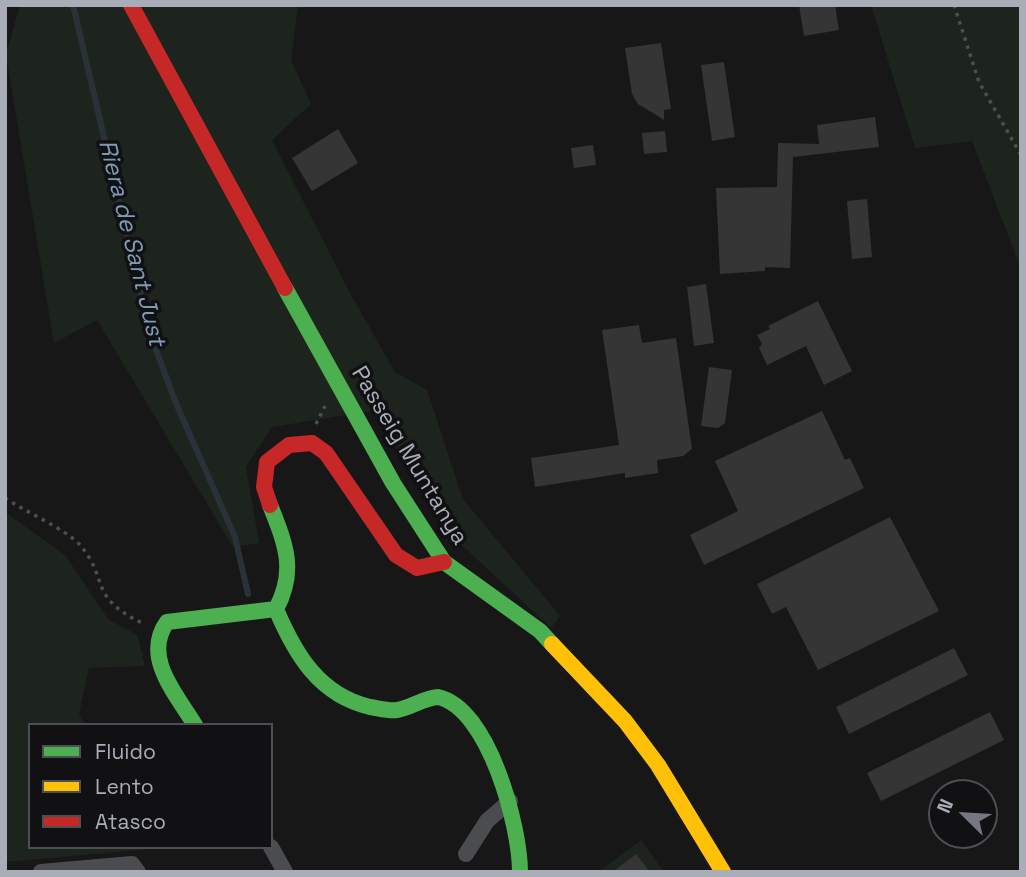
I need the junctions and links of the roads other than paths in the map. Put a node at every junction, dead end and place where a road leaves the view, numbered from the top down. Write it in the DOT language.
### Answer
graph roads {
  1 [pos="131,5"];
  2 [pos="444,562"];
  3 [pos="276,610"];
  4 [pos="194,723"];
  5 [pos="510,801"];
  6 [pos="272,849"];
  7 [pos="467,854"];
  8 [pos="129,868"];
  9 [pos="41,872"];
  10 [pos="285,872"];
  11 [pos="520,872"];
  12 [pos="723,872"];
  1 -- 2 [label="street, Passeig Muntanya"];
  2 -- 3 [label="street"];
  2 -- 12 [label="street, Passeig Muntanya"];
  3 -- 4 [label="street"];
  3 -- 5 [label="street"];
  5 -- 7 [label="street"];
  5 -- 11 [label="street"];
  6 -- 10 [label="street"];
  8 -- 9 [label="street"];
}
